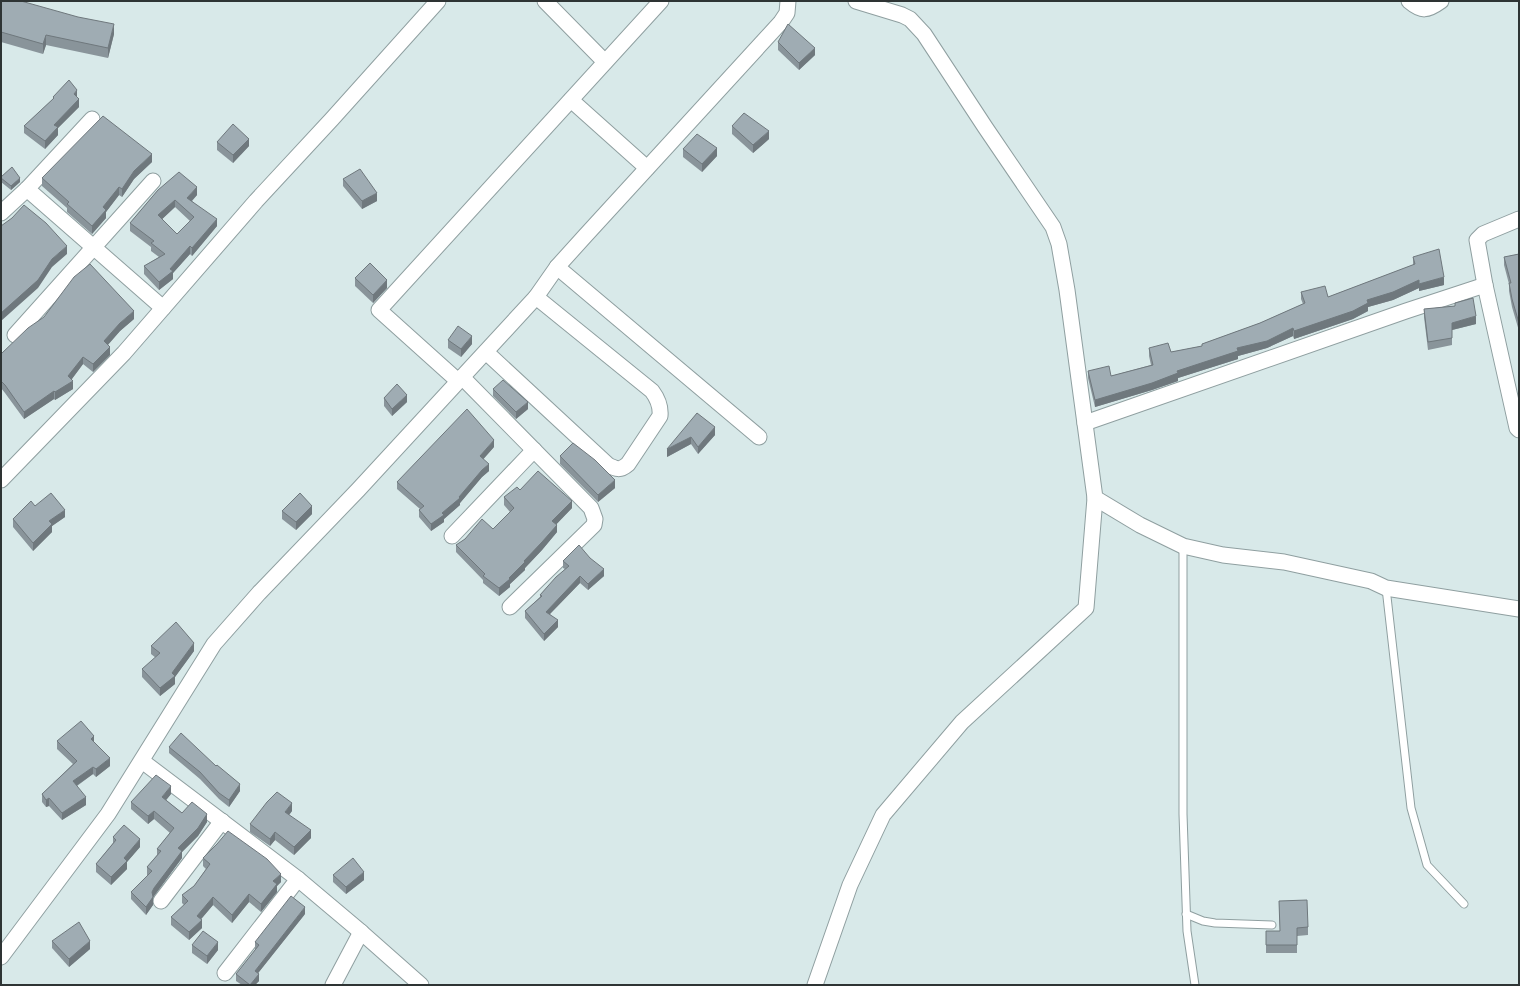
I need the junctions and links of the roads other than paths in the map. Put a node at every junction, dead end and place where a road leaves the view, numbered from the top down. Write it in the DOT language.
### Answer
graph roads {
  1 [pos="438,1"];
  2 [pos="545,1"];
  3 [pos="661,1"];
  4 [pos="788,1"];
  5 [pos="856,1"];
  6 [pos="1409,1"];
  7 [pos="1441,1"];
  8 [pos="605,62"];
  9 [pos="570,100"];
  10 [pos="92,119"];
  11 [pos="647,168"];
  12 [pos="153,181"];
  13 [pos="27,189"];
  14 [pos="1,213"];
  15 [pos="1519,219"];
  16 [pos="94,247"];
  17 [pos="557,267"];
  18 [pos="1485,285"];
  19 [pos="536,297"];
  20 [pos="163,308"];
  21 [pos="15,335"];
  22 [pos="486,352"];
  23 [pos="460,379"];
  24 [pos="1085,423"];
  25 [pos="1519,430"];
  26 [pos="759,437"];
  27 [pos="534,450"];
  28 [pos="1,480"];
  29 [pos="1095,498"];
  30 [pos="452,536"];
  31 [pos="1183,546"];
  32 [pos="1386,588"];
  33 [pos="510,607"];
  34 [pos="1519,608"];
  35 [pos="142,761"];
  36 [pos="222,822"];
  37 [pos="298,879"];
  38 [pos="161,901"];
  39 [pos="1464,904"];
  40 [pos="1186,914"];
  41 [pos="1272,925"];
  42 [pos="361,932"];
  43 [pos="1,957"];
  44 [pos="225,973"];
  45 [pos="333,985"];
  46 [pos="422,985"];
  47 [pos="816,985"];
  48 [pos="1195,985"];
  1 -- 20 [label="street"];
  2 -- 8 [label="street"];
  3 -- 8 [label="street"];
  4 -- 11 [label="street"];
  5 -- 24 [label="street"];
  6 -- 7 [label="street"];
  8 -- 9 [label="street"];
  9 -- 11 [label="street"];
  9 -- 23 [label="street"];
  10 -- 13 [label="street"];
  11 -- 17 [label="street"];
  12 -- 16 [label="street"];
  13 -- 14 [label="street"];
  13 -- 16 [label="street"];
  15 -- 18 [label="street"];
  16 -- 20 [label="street"];
  16 -- 21 [label="street"];
  17 -- 19 [label="street"];
  17 -- 26 [label="street"];
  18 -- 24 [label="street"];
  18 -- 25 [label="street"];
  19 -- 22 [label="street"];
  19 -- 22 [label="street"];
  20 -- 28 [label="street"];
  22 -- 23 [label="street"];
  23 -- 27 [label="street"];
  23 -- 35 [label="street"];
  24 -- 29 [label="street"];
  27 -- 30 [label="street"];
  27 -- 33 [label="street"];
  29 -- 31 [label="street"];
  29 -- 47 [label="street"];
  31 -- 32 [label="street"];
  31 -- 40 [label="lane"];
  32 -- 34 [label="street"];
  32 -- 39 [label="lane"];
  35 -- 36 [label="street"];
  35 -- 43 [label="street"];
  36 -- 37 [label="street"];
  36 -- 38 [label="street"];
  37 -- 42 [label="street"];
  37 -- 44 [label="street"];
  40 -- 41 [label="lane"];
  40 -- 48 [label="lane"];
  42 -- 45 [label="street"];
  42 -- 46 [label="street"];
}
